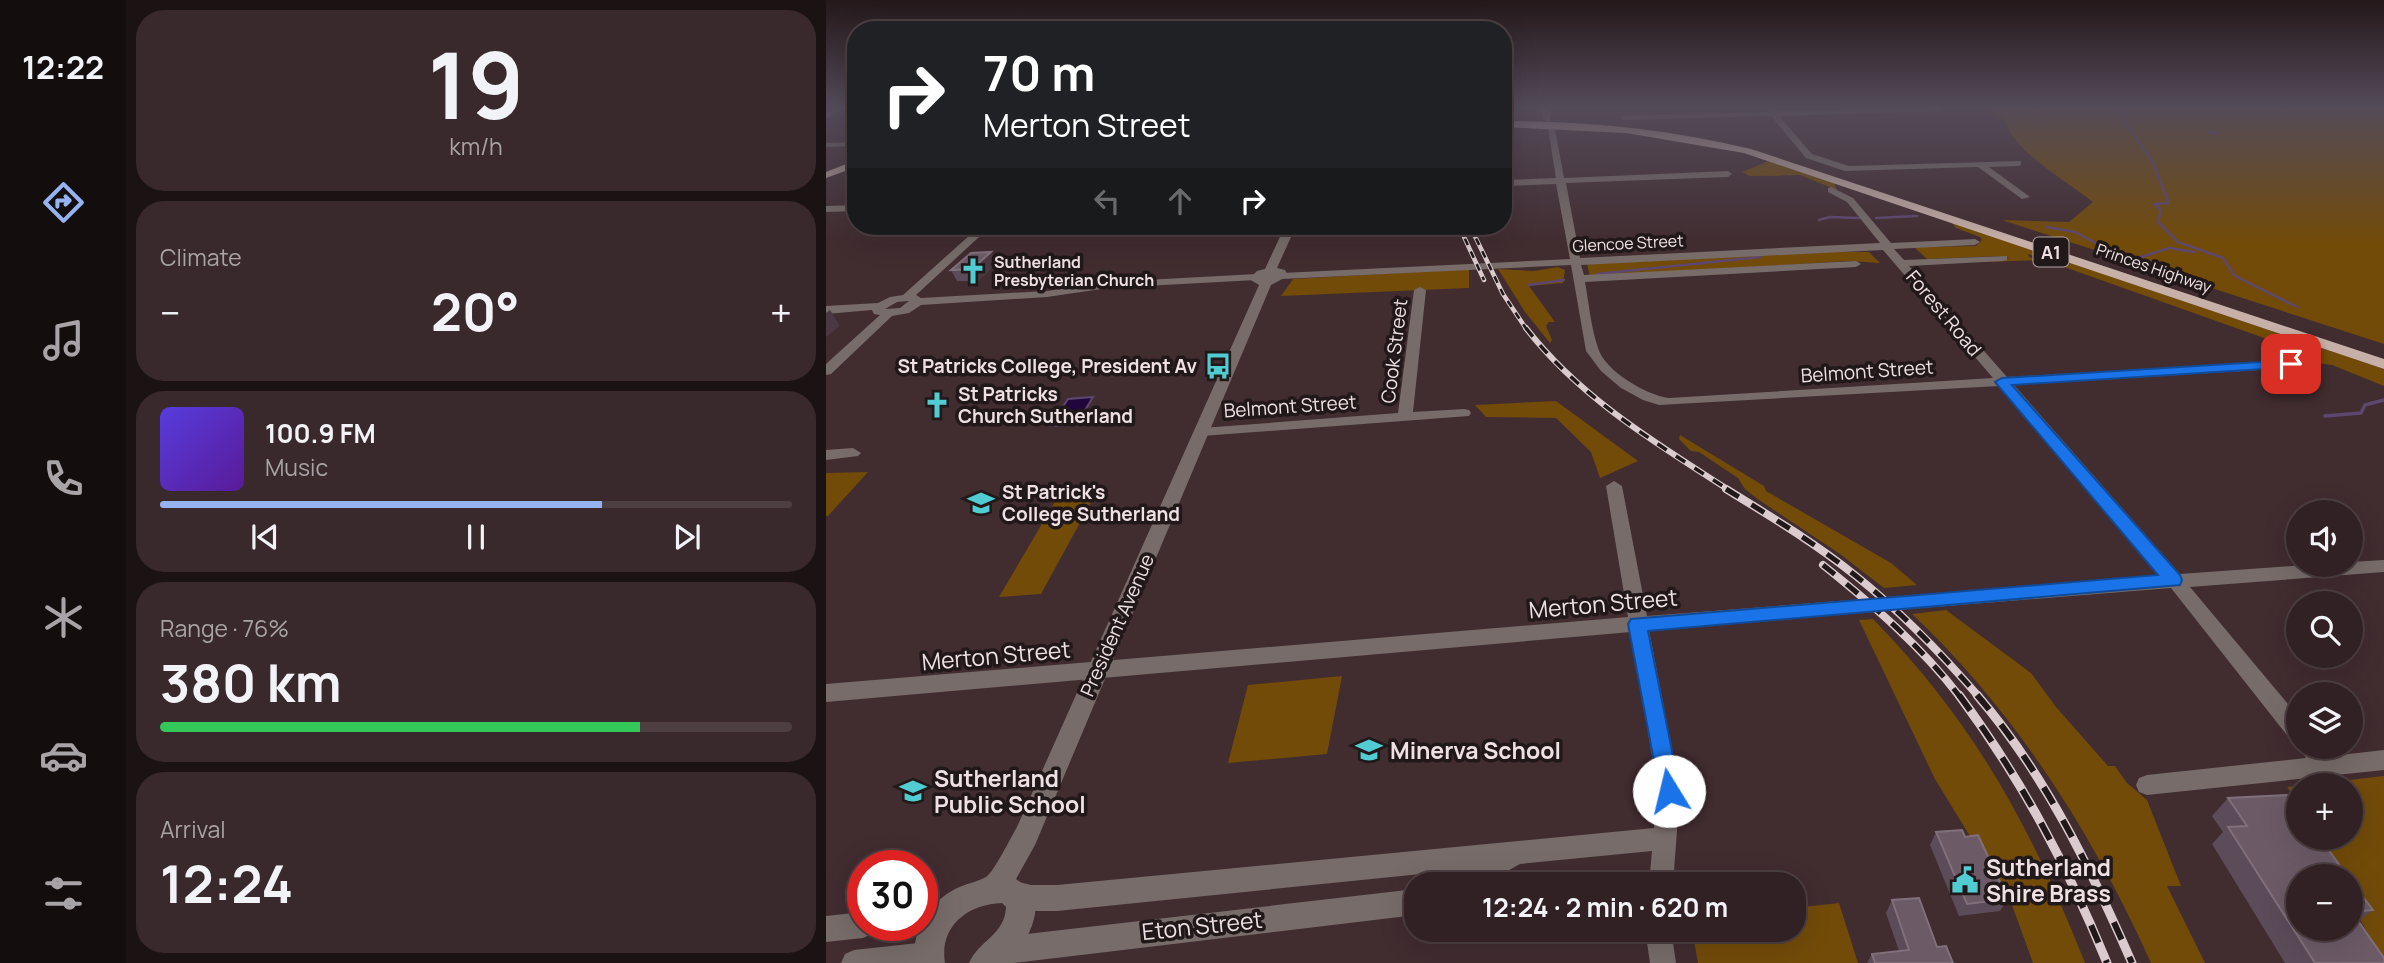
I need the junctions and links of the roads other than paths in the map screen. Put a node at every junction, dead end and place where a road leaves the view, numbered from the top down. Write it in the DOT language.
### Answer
graph roads {
  1 [pos="1556,153"];
  2 [pos="1752,153"];
  3 [pos="1768,153"];
  4 [pos="1806,153"];
  5 [pos="847,161"];
  6 [pos="2018,163"];
  7 [pos="1982,166"];
  8 [pos="847,167"];
  9 [pos="826,169"];
  10 [pos="1728,174"];
  11 [pos="826,175"];
  12 [pos="1562,181"];
  13 [pos="1512,183"];
  14 [pos="1831,190"];
  15 [pos="2025,197"];
  16 [pos="847,208"];
  17 [pos="826,209"];
  18 [pos="977,235"];
  19 [pos="1286,235"];
  20 [pos="1975,242"];
  21 [pos="1886,246"];
  22 [pos="2003,258"];
  23 [pos="1574,261"];
  24 [pos="1901,262"];
  25 [pos="1856,264"];
  26 [pos="1269,277"];
  27 [pos="1578,279"];
  28 [pos="1420,290"];
  29 [pos="912,299"];
  30 [pos="826,310"];
  31 [pos="884,310"];
  32 [pos="2384,355"];
  33 [pos="2291,364"];
  34 [pos="2384,364"];
  35 [pos="826,370"];
  36 [pos="2002,382"];
  37 [pos="1464,413"];
  38 [pos="1405,417"];
  39 [pos="1202,432"];
  40 [pos="853,453"];
  41 [pos="826,455"];
  42 [pos="1614,485"];
  43 [pos="2384,566"];
  44 [pos="2173,580"];
  45 [pos="1637,624"];
  46 [pos="1096,670"];
  47 [pos="826,694"];
  48 [pos="2286,717"];
  49 [pos="2320,759"];
  50 [pos="2384,760"];
  51 [pos="2326,766"];
  52 [pos="2147,785"];
  53 [pos="1665,838"];
  54 [pos="1532,851"];
  55 [pos="1435,860"];
  56 [pos="1443,872"];
  57 [pos="1480,872"];
  58 [pos="1662,872"];
  59 [pos="1006,890"];
  60 [pos="1404,902"];
  61 [pos="938,915"];
  62 [pos="847,927"];
  63 [pos="826,929"];
  64 [pos="930,941"];
  65 [pos="1660,942"];
  66 [pos="928,959"];
  67 [pos="987,961"];
  68 [pos="854,963"];
  69 [pos="1663,963"];
  1 -- 12 [label="street"];
  2 -- 34 [label="highway, Princes Highway / A1"];
  3 -- 32 [label="highway, Princes Highway / A1"];
  4 -- 7 [label="street"];
  5 -- 9 [label="main road"];
  6 -- 7 [label="street"];
  7 -- 15 [label="street"];
  8 -- 11 [label="main road"];
  10 -- 12 [label="street"];
  12 -- 13 [label="street"];
  12 -- 23 [label="street"];
  14 -- 21 [label="street, Forest Road"];
  16 -- 17 [label="street"];
  18 -- 29 [label="street"];
  19 -- 26 [label="street, President Avenue"];
  20 -- 21 [label="street, Glencoe Street"];
  21 -- 23 [label="street, Glencoe Street"];
  21 -- 24 [label="street, Forest Road"];
  22 -- 24 [label="street"];
  23 -- 26 [label="street, Glencoe Street"];
  23 -- 27 [label="street"];
  24 -- 36 [label="street, Forest Road"];
  25 -- 27 [label="street, Glencoe Street"];
  26 -- 29 [label="street, Glencoe Street"];
  26 -- 39 [label="street, President Avenue"];
  27 -- 36 [label="street, Belmont Street"];
  28 -- 38 [label="street, Cook Street"];
  29 -- 31 [label="street"];
  30 -- 31 [label="street"];
  31 -- 35 [label="street"];
  33 -- 36 [label="street, Belmont Street"];
  36 -- 44 [label="street, Forest Road"];
  37 -- 38 [label="street, Belmont Street"];
  38 -- 39 [label="street, Belmont Street"];
  39 -- 46 [label="street, President Avenue"];
  40 -- 41 [label="street"];
  42 -- 45 [label="street"];
  43 -- 44 [label="street, Merton Street"];
  44 -- 45 [label="street, Merton Street"];
  44 -- 48 [label="street, Forest Road"];
  45 -- 46 [label="street, Merton Street"];
  45 -- 53 [label="street"];
  46 -- 47 [label="street, Merton Street"];
  46 -- 59 [label="street, President Avenue"];
  49 -- 51 [label="street"];
  50 -- 51 [label="street"];
  51 -- 52 [label="street"];
  53 -- 54 [label="street, Eton Street"];
  53 -- 58 [label="street"];
  54 -- 55 [label="street, Eton Street"];
  54 -- 57 [label="street, Eton Street"];
  55 -- 56 [label="street"];
  55 -- 59 [label="street, Eton Street"];
  59 -- 61 [label="street"];
  59 -- 67 [label="street"];
  60 -- 67 [label="street, Eton Street"];
  62 -- 63 [label="street"];
  64 -- 66 [label="street"];
  65 -- 69 [label="street"];
  66 -- 68 [label="street"];
}
